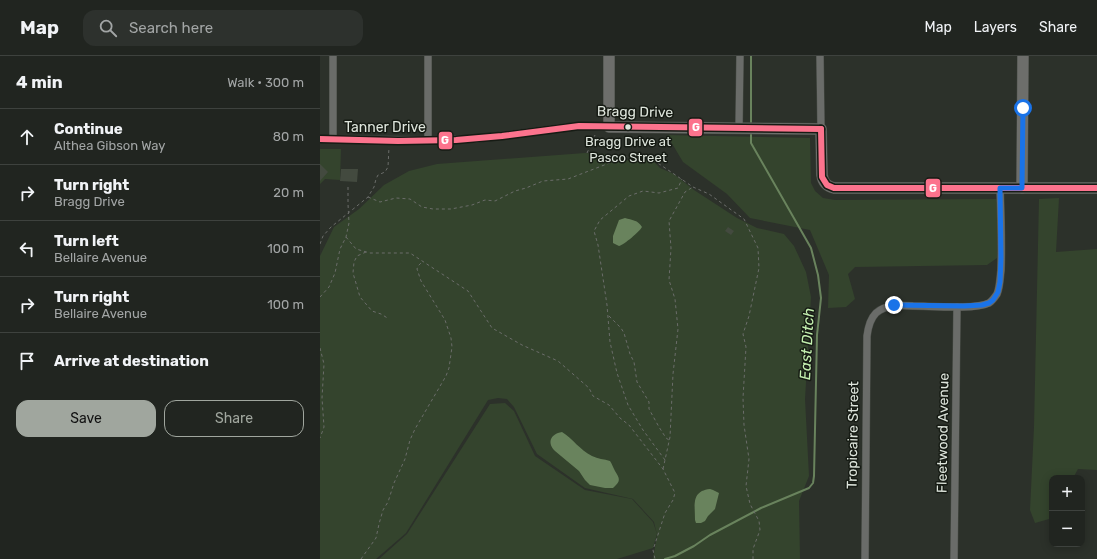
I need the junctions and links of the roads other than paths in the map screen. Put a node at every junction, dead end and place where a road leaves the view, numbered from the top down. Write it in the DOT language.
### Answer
graph roads {
  1 [pos="333,56"];
  2 [pos="428,56"];
  3 [pos="609,56"];
  4 [pos="740,56"];
  5 [pos="820,56"];
  6 [pos="1023,56"];
  7 [pos="610,126"];
  8 [pos="743,128"];
  9 [pos="821,129"];
  10 [pos="320,139"];
  11 [pos="333,139"];
  12 [pos="474,139"];
  13 [pos="428,140"];
  14 [pos="1000,188"];
  15 [pos="1022,188"];
  16 [pos="1097,188"];
  17 [pos="957,306"];
  18 [pos="865,559"];
  19 [pos="954,559"];
  1 -- 11 [label="street"];
  2 -- 13 [label="street"];
  3 -- 7 [label="street"];
  4 -- 8 [label="street"];
  5 -- 9 [label="street"];
  6 -- 15 [label="street"];
  7 -- 8 [label="street, Bragg Drive"];
  7 -- 12 [label="street, Bragg Drive"];
  8 -- 9 [label="street, Bragg Drive"];
  9 -- 14 [label="street"];
  10 -- 11 [label="street, Tanner Drive"];
  11 -- 13 [label="street, Tanner Drive"];
  12 -- 13 [label="street, Tanner Drive"];
  14 -- 15 [label="street"];
  14 -- 17 [label="street"];
  15 -- 16 [label="street"];
  17 -- 18 [label="street, Tropicaire Street"];
  17 -- 19 [label="street, Fleetwood Avenue"];
}
